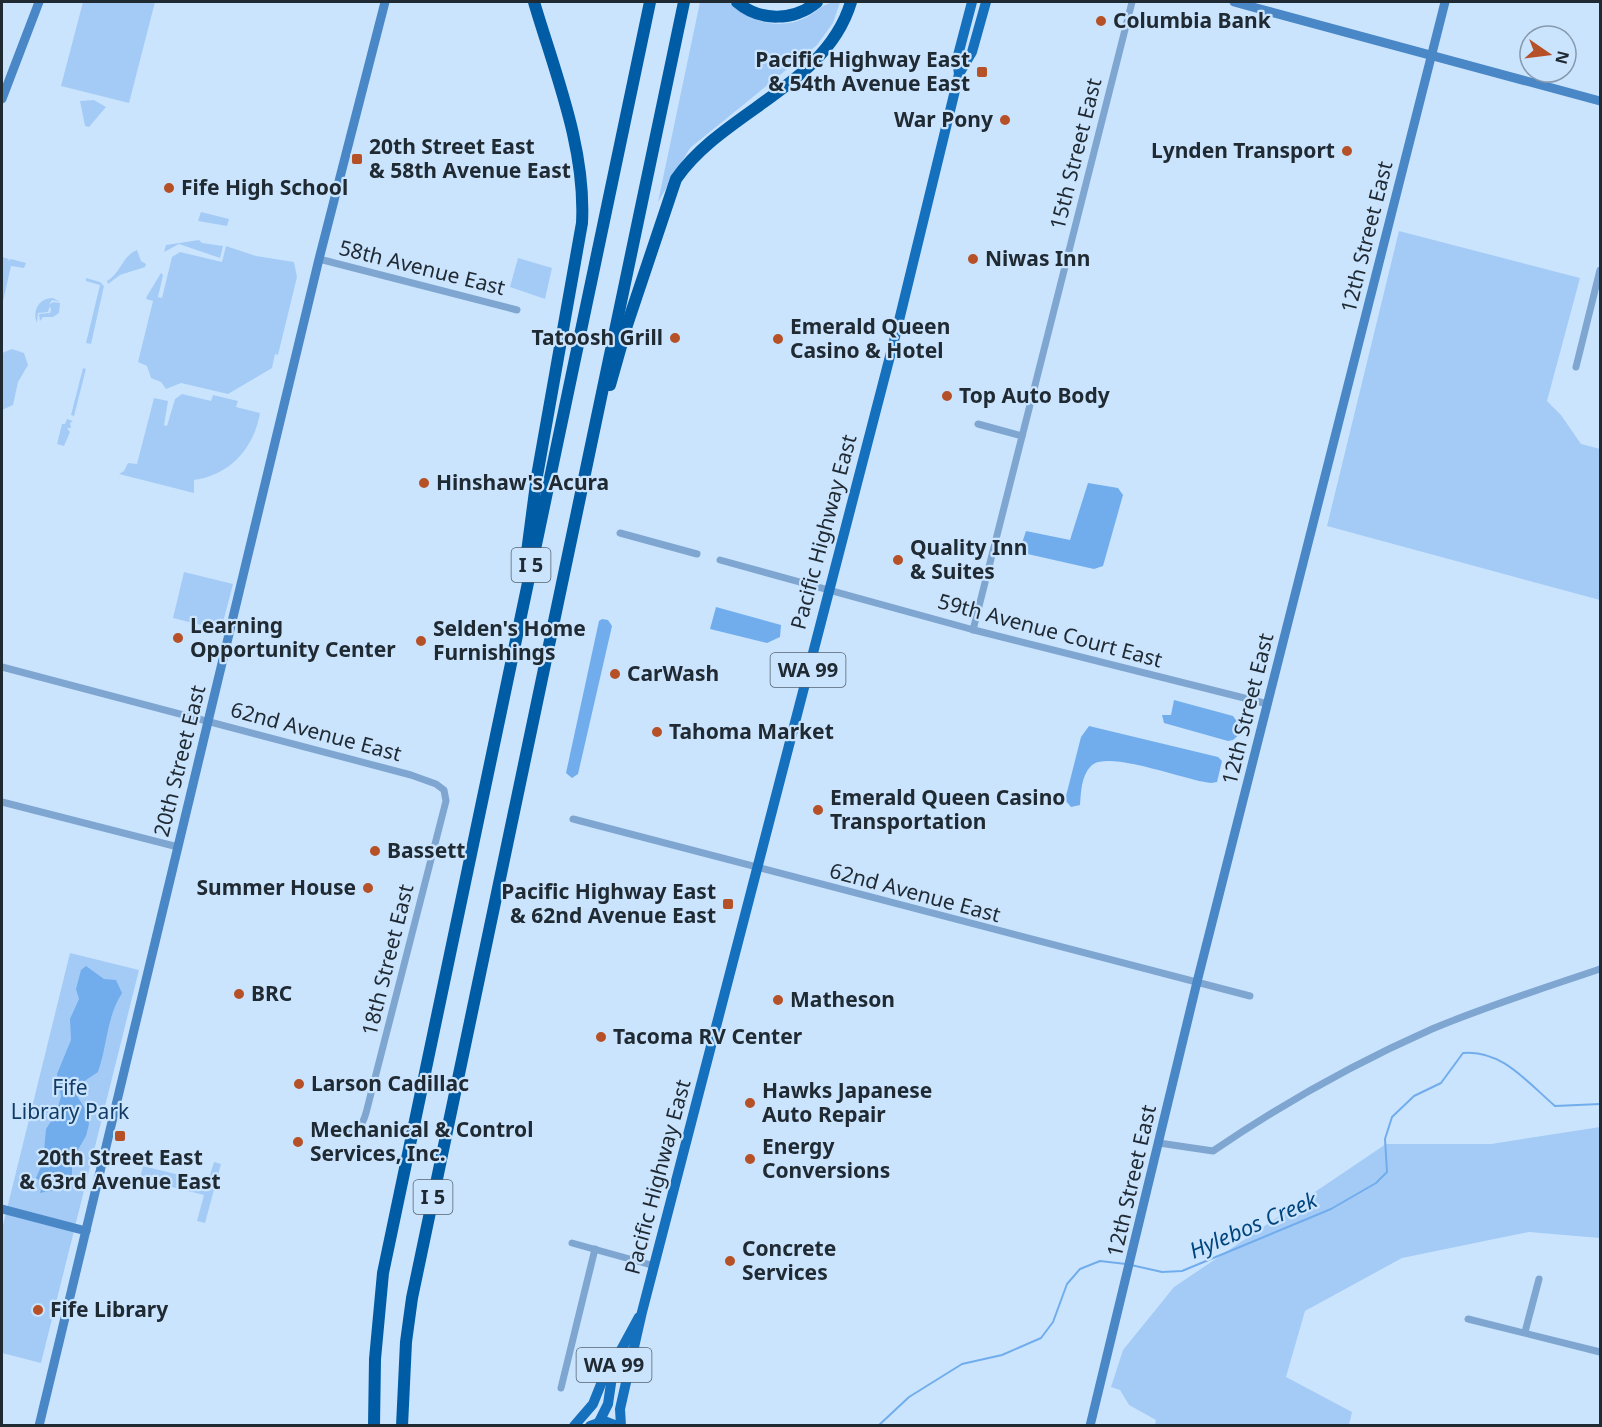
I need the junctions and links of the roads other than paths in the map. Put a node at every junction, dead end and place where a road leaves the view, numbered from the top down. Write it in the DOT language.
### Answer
graph roads {
  1 [pos="39,2"];
  2 [pos="385,2"];
  3 [pos="534,2"];
  4 [pos="651,2"];
  5 [pos="684,2"];
  6 [pos="738,2"];
  7 [pos="817,2"];
  8 [pos="851,2"];
  9 [pos="986,2"];
  10 [pos="1132,2"];
  11 [pos="1234,2"];
  12 [pos="1445,2"];
  13 [pos="971,3"];
  14 [pos="1431,56"];
  15 [pos="959,74"];
  16 [pos="2,99"];
  17 [pos="1600,101"];
  18 [pos="319,259"];
  19 [pos="1600,270"];
  20 [pos="517,310"];
  21 [pos="1576,366"];
  22 [pos="978,424"];
  23 [pos="1022,436"];
  24 [pos="577,503"];
  25 [pos="620,533"];
  26 [pos="697,554"];
  27 [pos="720,560"];
  28 [pos="829,588"];
  29 [pos="525,595"];
  30 [pos="973,630"];
  31 [pos="2,667"];
  32 [pos="1268,704"];
  33 [pos="209,720"];
  34 [pos="444,790"];
  35 [pos="2,802"];
  36 [pos="573,819"];
  37 [pos="178,847"];
  38 [pos="757,867"];
  39 [pos="1600,969"];
  40 [pos="1197,982"];
  41 [pos="1250,996"];
  42 [pos="350,1130"];
  43 [pos="1159,1143"];
  44 [pos="2,1209"];
  45 [pos="86,1231"];
  46 [pos="572,1243"];
  47 [pos="595,1249"];
  48 [pos="655,1266"];
  49 [pos="1539,1279"];
  50 [pos="642,1312"];
  51 [pos="1468,1319"];
  52 [pos="1525,1332"];
  53 [pos="621,1350"];
  54 [pos="1600,1352"];
  55 [pos="561,1388"];
  56 [pos="594,1424"];
  57 [pos="39,1425"];
  58 [pos="374,1425"];
  59 [pos="402,1425"];
  60 [pos="574,1425"];
  61 [pos="619,1425"];
  62 [pos="1090,1425"];
  1 -- 16 [label="main road"];
  2 -- 18 [label="main road, 20th Street East"];
  3 -- 29 [label="highway"];
  4 -- 29 [label="highway, I 5"];
  5 -- 24 [label="highway, I 5"];
  6 -- 7 [label="highway"];
  8 -- 24 [label="highway"];
  9 -- 15 [label="main road, Pacific Highway East / WA 99"];
  10 -- 23 [label="street, 15th Street East"];
  11 -- 14 [label="main road"];
  12 -- 14 [label="main road, 12th Street East"];
  13 -- 15 [label="main road, Pacific Highway East / WA 99"];
  14 -- 17 [label="main road"];
  14 -- 32 [label="main road, 12th Street East"];
  15 -- 28 [label="main road, Pacific Highway East / WA 99"];
  18 -- 20 [label="street, 58th Avenue East"];
  18 -- 33 [label="main road, 20th Street East"];
  19 -- 21 [label="street"];
  22 -- 23 [label="street"];
  23 -- 30 [label="street, 15th Street East"];
  24 -- 59 [label="highway, I 5"];
  25 -- 26 [label="street"];
  27 -- 28 [label="street, 59th Avenue Court East"];
  28 -- 30 [label="street, 59th Avenue Court East"];
  28 -- 38 [label="main road, Pacific Highway East / WA 99"];
  29 -- 58 [label="highway, I 5"];
  30 -- 32 [label="street, 59th Avenue Court East"];
  31 -- 33 [label="street, 62nd Avenue East"];
  32 -- 40 [label="main road, 12th Street East"];
  33 -- 34 [label="street, 62nd Avenue East"];
  33 -- 37 [label="main road, 20th Street East"];
  34 -- 42 [label="street, 18th Street East"];
  35 -- 37 [label="street"];
  36 -- 38 [label="street, 62nd Avenue East"];
  37 -- 45 [label="main road, 20th Street East"];
  38 -- 40 [label="street, 62nd Avenue East"];
  38 -- 48 [label="main road, Pacific Highway East / WA 99"];
  39 -- 43 [label="street"];
  40 -- 41 [label="street, 62nd Avenue East"];
  40 -- 43 [label="main road, 12th Street East"];
  43 -- 62 [label="main road, 12th Street East"];
  44 -- 45 [label="main road"];
  45 -- 57 [label="main road, 20th Street East"];
  46 -- 47 [label="street"];
  47 -- 48 [label="street"];
  47 -- 55 [label="street"];
  48 -- 50 [label="main road, Pacific Highway East / WA 99"];
  49 -- 52 [label="street"];
  50 -- 53 [label="main road, Pacific Highway East / WA 99"];
  50 -- 61 [label="main road, Pacific Highway East / WA 99"];
  51 -- 52 [label="street"];
  52 -- 54 [label="street"];
  53 -- 56 [label="main road, Pacific Highway East / WA 99"];
  53 -- 60 [label="main road"];
  56 -- 61 [label="main road, WA 99"];
}
